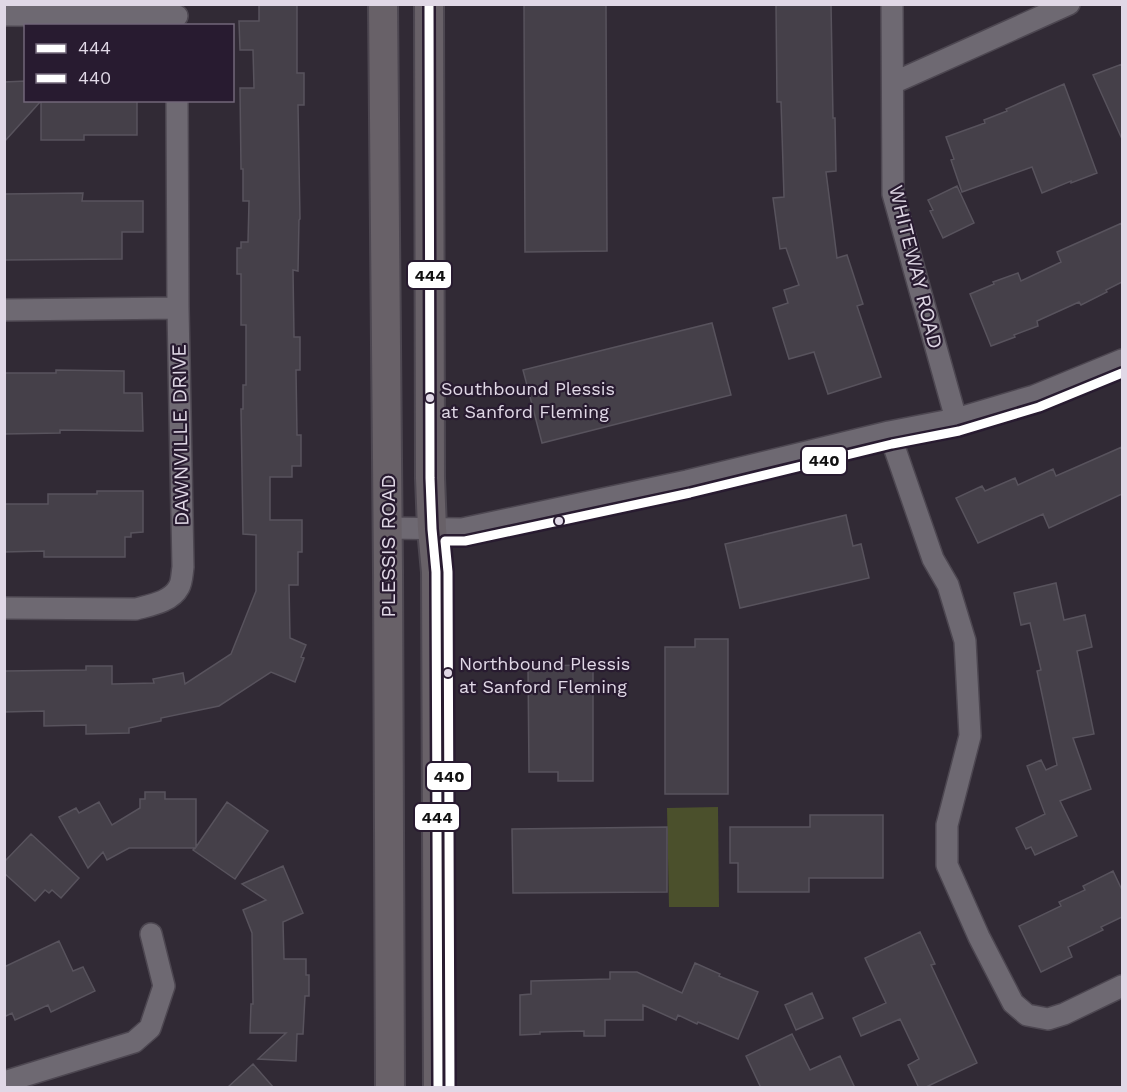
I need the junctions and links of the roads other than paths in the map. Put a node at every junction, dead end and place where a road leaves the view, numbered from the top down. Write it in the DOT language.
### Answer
graph roads {
  1 [pos="383,4"];
  2 [pos="429,4"];
  3 [pos="892,4"];
  4 [pos="1069,4"];
  5 [pos="4,15"];
  6 [pos="177,15"];
  7 [pos="892,83"];
  8 [pos="177,102"];
  9 [pos="178,308"];
  10 [pos="4,310"];
  11 [pos="1122,360"];
  12 [pos="956,419"];
  13 [pos="889,432"];
  14 [pos="387,528"];
  15 [pos="432,530"];
  16 [pos="4,608"];
  17 [pos="151,934"];
  18 [pos="1122,986"];
  19 [pos="4,1082"];
  20 [pos="390,1088"];
  21 [pos="438,1088"];
  1 -- 14 [label="main road, PLESSIS ROAD"];
  2 -- 15 [label="main road"];
  3 -- 7 [label="street, WHITEWAY ROAD"];
  4 -- 7 [label="street"];
  5 -- 6 [label="street"];
  7 -- 12 [label="street, WHITEWAY ROAD"];
  8 -- 9 [label="street, DAWNVILLE DRIVE"];
  9 -- 10 [label="street"];
  9 -- 16 [label="street, DAWNVILLE DRIVE"];
  11 -- 12 [label="street"];
  12 -- 13 [label="street"];
  13 -- 15 [label="street"];
  13 -- 18 [label="street"];
  14 -- 15 [label="street"];
  14 -- 20 [label="main road, PLESSIS ROAD"];
  15 -- 21 [label="main road"];
  17 -- 19 [label="street"];
}
